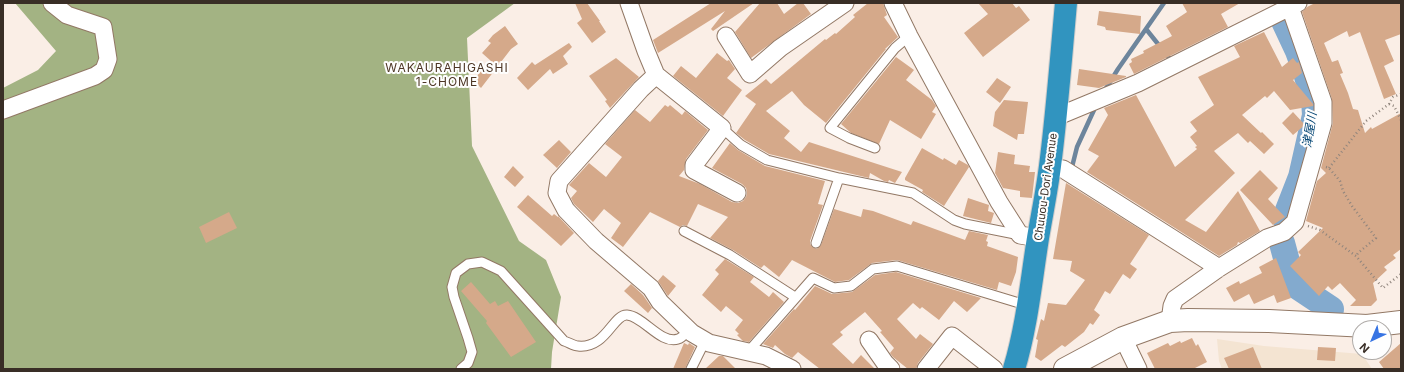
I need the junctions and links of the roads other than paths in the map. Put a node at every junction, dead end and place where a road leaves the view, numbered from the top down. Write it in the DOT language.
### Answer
graph roads {
  1 [pos="52,3"];
  2 [pos="629,3"];
  3 [pos="845,3"];
  4 [pos="893,3"];
  5 [pos="1066,3"];
  6 [pos="1294,5"];
  7 [pos="726,36"];
  8 [pos="909,36"];
  9 [pos="656,75"];
  10 [pos="3,110"];
  11 [pos="1056,117"];
  12 [pos="722,128"];
  13 [pos="875,148"];
  14 [pos="1050,168"];
  15 [pos="839,178"];
  16 [pos="737,193"];
  17 [pos="684,231"];
  18 [pos="1029,236"];
  19 [pos="816,243"];
  20 [pos="1219,268"];
  21 [pos="795,297"];
  22 [pos="1029,306"];
  23 [pos="1170,321"];
  24 [pos="1401,322"];
  25 [pos="689,330"];
  26 [pos="1123,338"];
  27 [pos="869,340"];
  28 [pos="705,341"];
  29 [pos="748,352"];
  30 [pos="461,369"];
  31 [pos="691,369"];
  32 [pos="792,369"];
  33 [pos="891,369"];
  34 [pos="926,369"];
  35 [pos="994,369"];
  36 [pos="1014,369"];
  37 [pos="1065,369"];
  38 [pos="1138,369"];
  1 -- 10 [label="street"];
  2 -- 9 [label="street"];
  3 -- 7 [label="street"];
  4 -- 8 [label="street"];
  5 -- 11 [label="highway, Chuuou-Dori Avenue"];
  6 -- 11 [label="street"];
  6 -- 20 [label="street"];
  8 -- 13 [label="lane"];
  8 -- 18 [label="street"];
  9 -- 12 [label="street"];
  9 -- 25 [label="street"];
  11 -- 14 [label="highway, Chuuou-Dori Avenue"];
  12 -- 15 [label="lane"];
  12 -- 16 [label="street"];
  14 -- 18 [label="highway, Chuuou-Dori Avenue"];
  14 -- 20 [label="street"];
  15 -- 18 [label="lane"];
  15 -- 19 [label="lane"];
  17 -- 21 [label="lane"];
  18 -- 22 [label="highway, Chuuou-Dori Avenue"];
  20 -- 23 [label="street"];
  21 -- 22 [label="lane"];
  21 -- 29 [label="lane"];
  22 -- 36 [label="highway, Chuuou-Dori Avenue"];
  23 -- 24 [label="street"];
  23 -- 26 [label="street"];
  25 -- 28 [label="street"];
  25 -- 30 [label="lane"];
  26 -- 37 [label="street"];
  26 -- 38 [label="street"];
  27 -- 33 [label="street"];
  28 -- 29 [label="street"];
  28 -- 31 [label="lane"];
  29 -- 32 [label="street"];
  34 -- 35 [label="street"];
}
